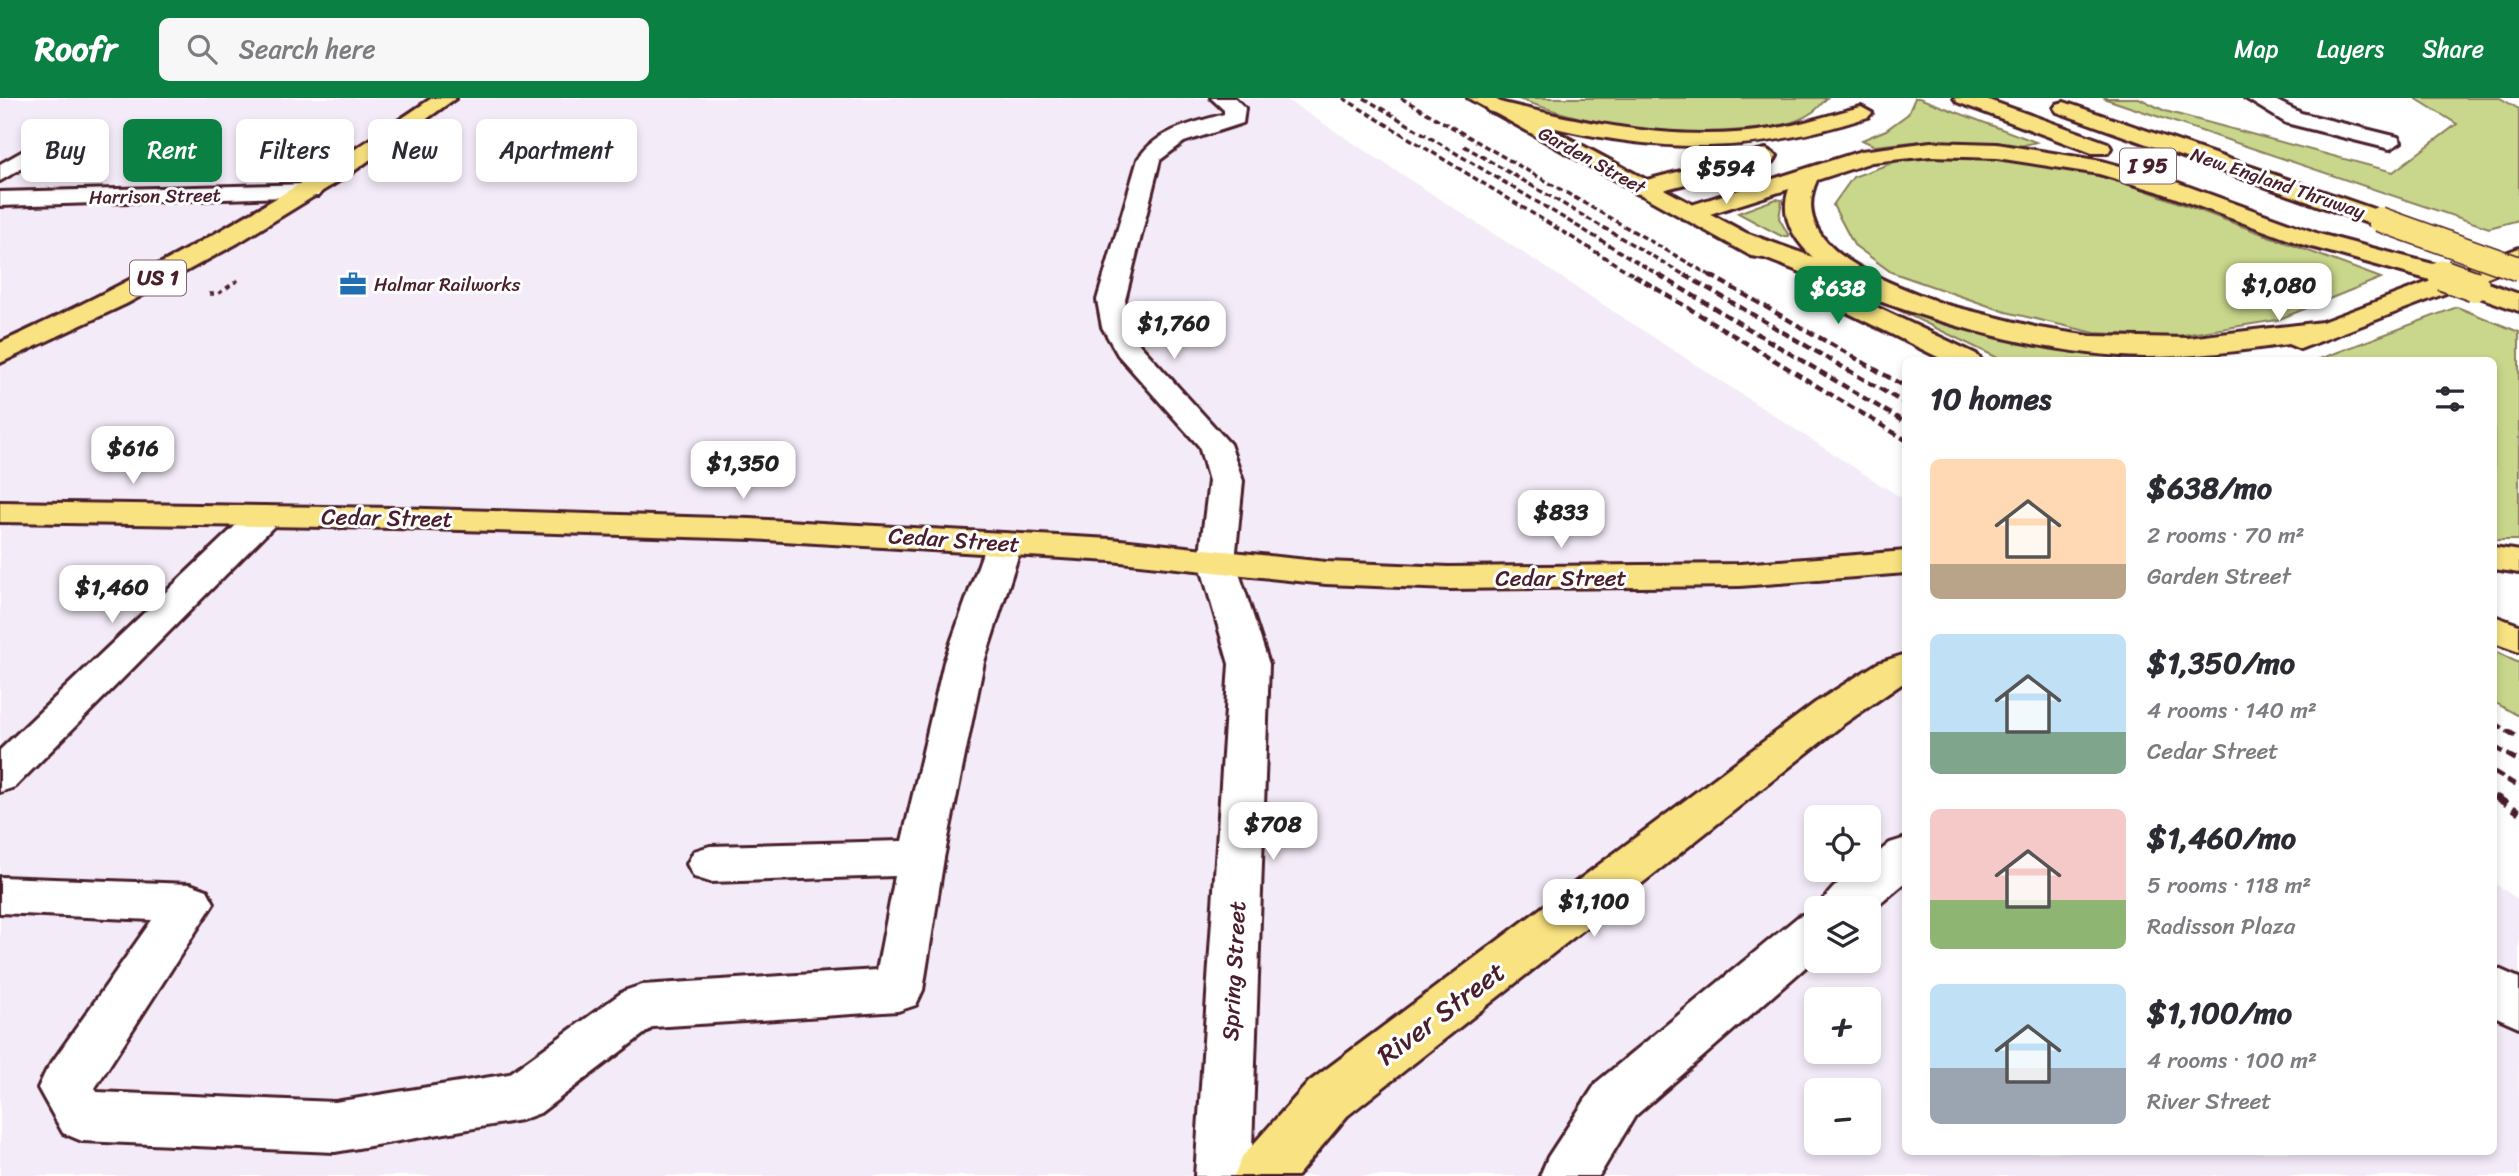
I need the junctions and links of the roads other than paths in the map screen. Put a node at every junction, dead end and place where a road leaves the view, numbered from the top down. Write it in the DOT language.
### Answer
graph roads {
  1 [pos="446,98"];
  2 [pos="1221,98"];
  3 [pos="1964,98"];
  4 [pos="2037,98"];
  5 [pos="2255,98"];
  6 [pos="1486,102"];
  7 [pos="1864,106"];
  8 [pos="2390,143"];
  9 [pos="21,161"];
  10 [pos="1809,173"];
  11 [pos="0,174"];
  12 [pos="1643,188"];
  13 [pos="310,191"];
  14 [pos="0,199"];
  15 [pos="1691,213"];
  16 [pos="2321,237"];
  17 [pos="1739,239"];
  18 [pos="2519,256"];
  19 [pos="2519,269"];
  20 [pos="2519,303"];
  21 [pos="1923,306"];
  22 [pos="2323,330"];
  23 [pos="0,354"];
  24 [pos="1960,357"];
  25 [pos="2264,357"];
  26 [pos="0,512"];
  27 [pos="265,516"];
  28 [pos="1004,544"];
  29 [pos="2497,558"];
  30 [pos="1217,561"];
  31 [pos="1902,562"];
  32 [pos="2519,562"];
  33 [pos="2519,571"];
  34 [pos="2497,572"];
  35 [pos="2497,629"];
  36 [pos="2519,640"];
  37 [pos="1902,668"];
  38 [pos="0,776"];
  39 [pos="921,858"];
  40 [pos="1902,858"];
  41 [pos="710,864"];
  42 [pos="0,895"];
  43 [pos="1857,896"];
  44 [pos="1804,940"];
  45 [pos="2497,990"];
  46 [pos="2519,1006"];
  47 [pos="1223,1176"];
  48 [pos="1262,1176"];
  49 [pos="1568,1176"];
  1 -- 13 [label="main road, US 1"];
  2 -- 30 [label="street"];
  3 -- 16 [label="main road, New England Thruway / I 95"];
  4 -- 19 [label="main road, New England Thruway / I 95, bridge"];
  5 -- 8 [label="street"];
  6 -- 7 [label="main road"];
  6 -- 12 [label="main road, Garden Street"];
  7 -- 12 [label="main road"];
  9 -- 11 [label="street"];
  10 -- 15 [label="main road"];
  10 -- 16 [label="main road"];
  10 -- 21 [label="main road"];
  12 -- 15 [label="main road, Garden Street"];
  13 -- 14 [label="street, Harrison Street"];
  13 -- 23 [label="main road, US 1"];
  15 -- 17 [label="main road, Garden Street"];
  16 -- 20 [label="main road, bridge"];
  17 -- 21 [label="main road"];
  17 -- 24 [label="main road, Garden Street"];
  18 -- 22 [label="main road"];
  21 -- 22 [label="main road"];
  22 -- 25 [label="main road"];
  26 -- 27 [label="main road, Cedar Street"];
  27 -- 28 [label="main road, Cedar Street"];
  27 -- 38 [label="street"];
  28 -- 30 [label="main road, Cedar Street"];
  28 -- 39 [label="street"];
  29 -- 32 [label="main road"];
  30 -- 31 [label="main road, Cedar Street"];
  30 -- 47 [label="street, Spring Street"];
  33 -- 34 [label="main road"];
  35 -- 36 [label="main road"];
  37 -- 48 [label="main road, River Street"];
  39 -- 41 [label="street"];
  39 -- 42 [label="street"];
  40 -- 43 [label="street"];
  44 -- 49 [label="street"];
  45 -- 46 [label="street"];
}
